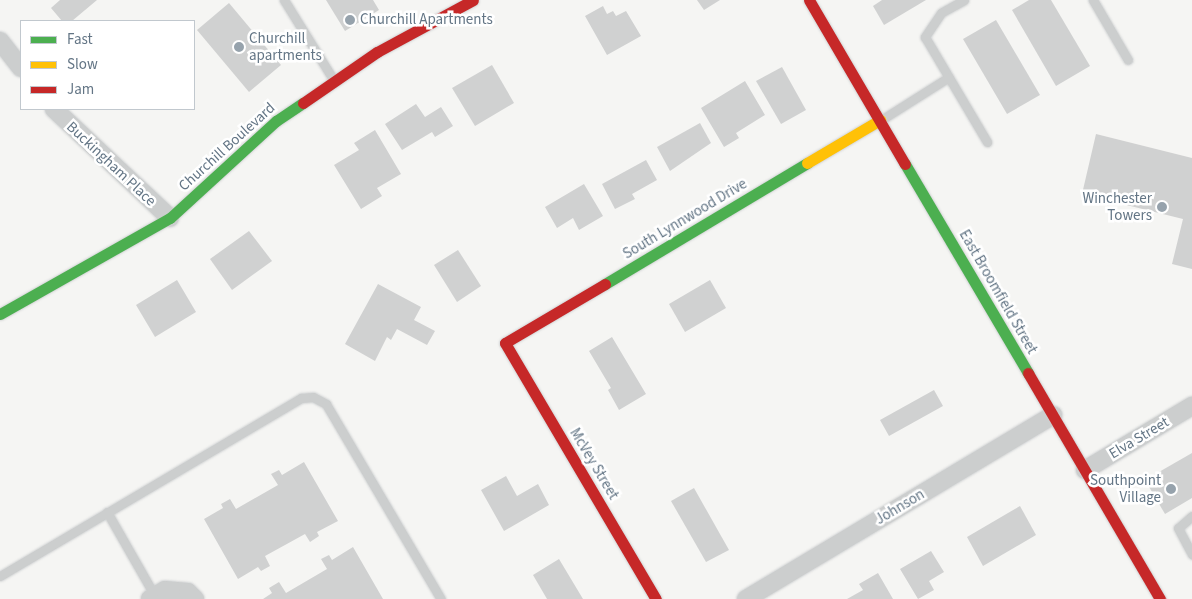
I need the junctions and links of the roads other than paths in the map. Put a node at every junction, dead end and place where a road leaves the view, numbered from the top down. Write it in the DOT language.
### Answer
graph roads {
  1 [pos="284,0"];
  2 [pos="473,0"];
  3 [pos="809,0"];
  4 [pos="964,0"];
  5 [pos="1093,0"];
  6 [pos="0,41"];
  7 [pos="1128,60"];
  8 [pos="20,67"];
  9 [pos="949,77"];
  10 [pos="334,81"];
  11 [pos="55,110"];
  12 [pos="880,120"];
  13 [pos="987,142"];
  14 [pos="170,218"];
  15 [pos="0,314"];
  16 [pos="505,343"];
  17 [pos="1192,406"];
  18 [pos="1053,415"];
  19 [pos="1085,470"];
  20 [pos="107,512"];
  21 [pos="1192,516"];
  22 [pos="1192,554"];
  23 [pos="0,576"];
  24 [pos="152,598"];
  25 [pos="195,599"];
  26 [pos="441,599"];
  27 [pos="656,599"];
  28 [pos="746,599"];
  29 [pos="1160,599"];
  1 -- 10 [label="lane"];
  2 -- 10 [label="street, Churchill Boulevard"];
  3 -- 12 [label="street, East Broomfield Street"];
  4 -- 9 [label="lane"];
  5 -- 7 [label="lane"];
  6 -- 8 [label="street"];
  9 -- 12 [label="lane"];
  9 -- 13 [label="lane"];
  10 -- 14 [label="street, Churchill Boulevard"];
  11 -- 14 [label="street, Buckingham Place"];
  12 -- 16 [label="street, South Lynnwood Drive"];
  12 -- 18 [label="street, East Broomfield Street"];
  14 -- 15 [label="street, Churchill Boulevard"];
  16 -- 27 [label="street, McVey Street"];
  17 -- 19 [label="street, Elva Street"];
  18 -- 19 [label="street, East Broomfield Street"];
  18 -- 28 [label="street, Johnson"];
  19 -- 29 [label="street, East Broomfield Street"];
  20 -- 23 [label="lane"];
  20 -- 24 [label="lane"];
  20 -- 26 [label="lane"];
  21 -- 22 [label="lane"];
  24 -- 25 [label="street"];
}
